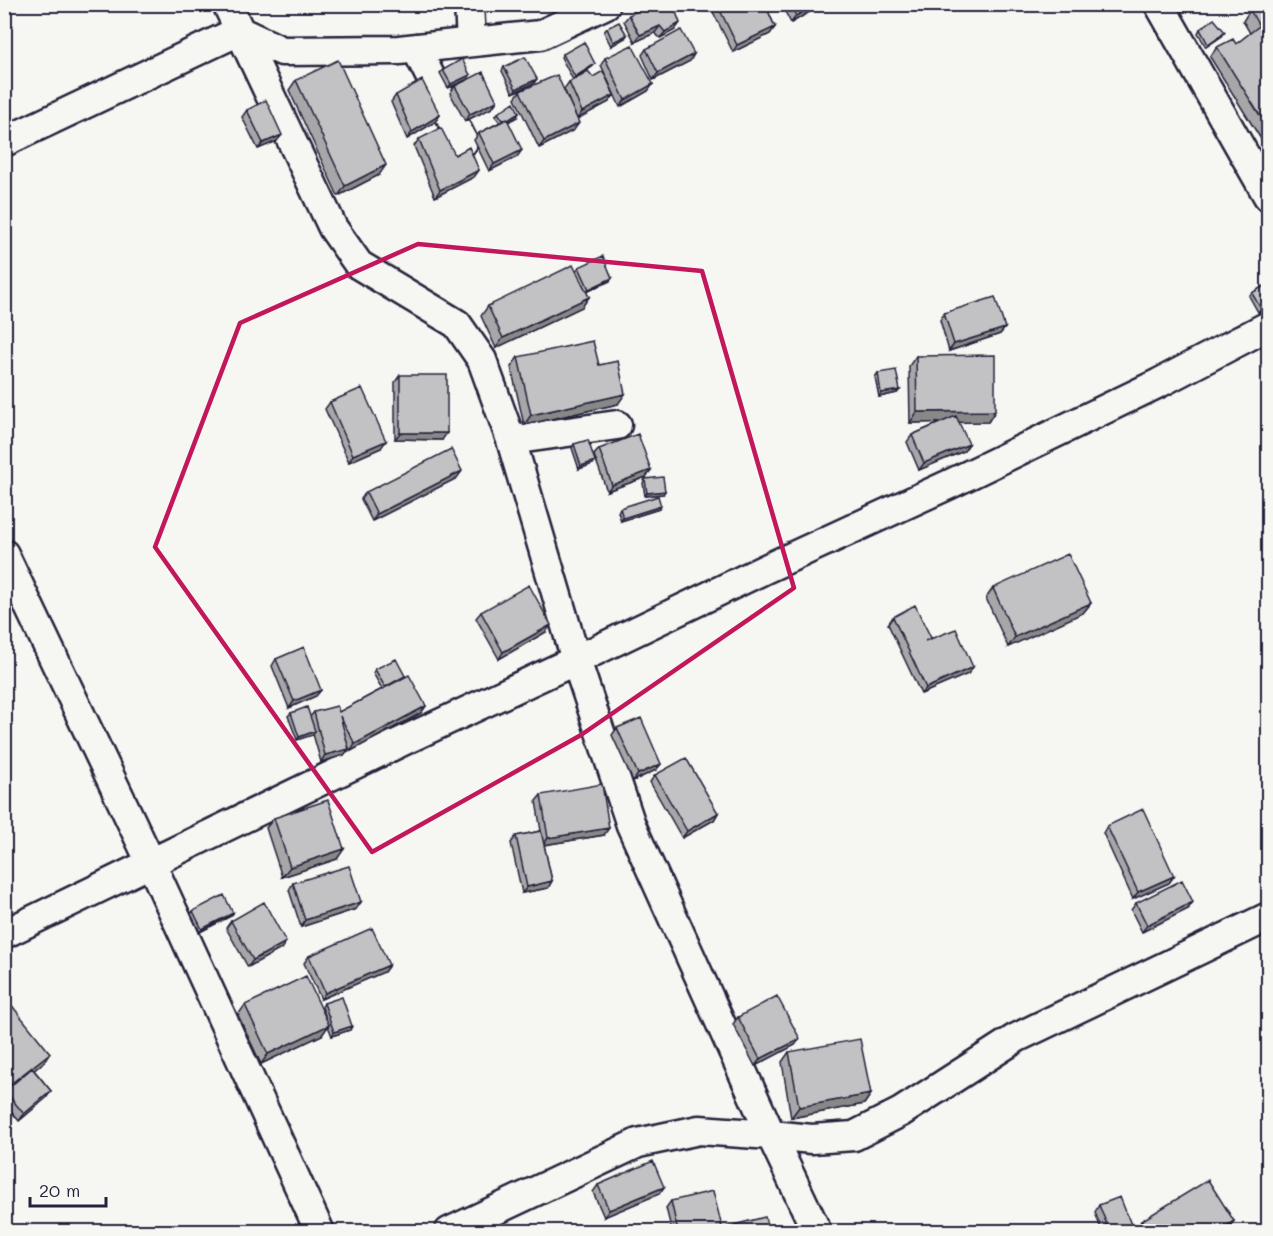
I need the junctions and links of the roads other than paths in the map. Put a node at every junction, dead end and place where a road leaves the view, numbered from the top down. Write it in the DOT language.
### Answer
graph roads {
  1 [pos="227,4"];
  2 [pos="469,4"];
  3 [pos="606,4"];
  4 [pos="1159,4"];
  5 [pos="239,31"];
  6 [pos="471,42"];
  7 [pos="416,48"];
  8 [pos="4,142"];
  9 [pos="463,142"];
  10 [pos="1269,196"];
  11 [pos="1269,326"];
  12 [pos="617,425"];
  13 [pos="511,440"];
  14 [pos="4,554"];
  15 [pos="576,660"];
  16 [pos="151,863"];
  17 [pos="1269,917"];
  18 [pos="4,934"];
  19 [pos="771,1135"];
  20 [pos="320,1232"];
  21 [pos="449,1232"];
  22 [pos="817,1232"];
  1 -- 5 [label="street"];
  2 -- 6 [label="street"];
  3 -- 6 [label="street"];
  4 -- 10 [label="street"];
  5 -- 7 [label="street"];
  5 -- 8 [label="street"];
  5 -- 13 [label="street"];
  6 -- 7 [label="street"];
  7 -- 9 [label="street"];
  11 -- 15 [label="street"];
  12 -- 13 [label="street"];
  13 -- 15 [label="street"];
  14 -- 16 [label="street"];
  15 -- 16 [label="street"];
  15 -- 19 [label="street"];
  16 -- 18 [label="street"];
  16 -- 20 [label="street"];
  17 -- 19 [label="street"];
  19 -- 21 [label="street"];
  19 -- 22 [label="street"];
}
